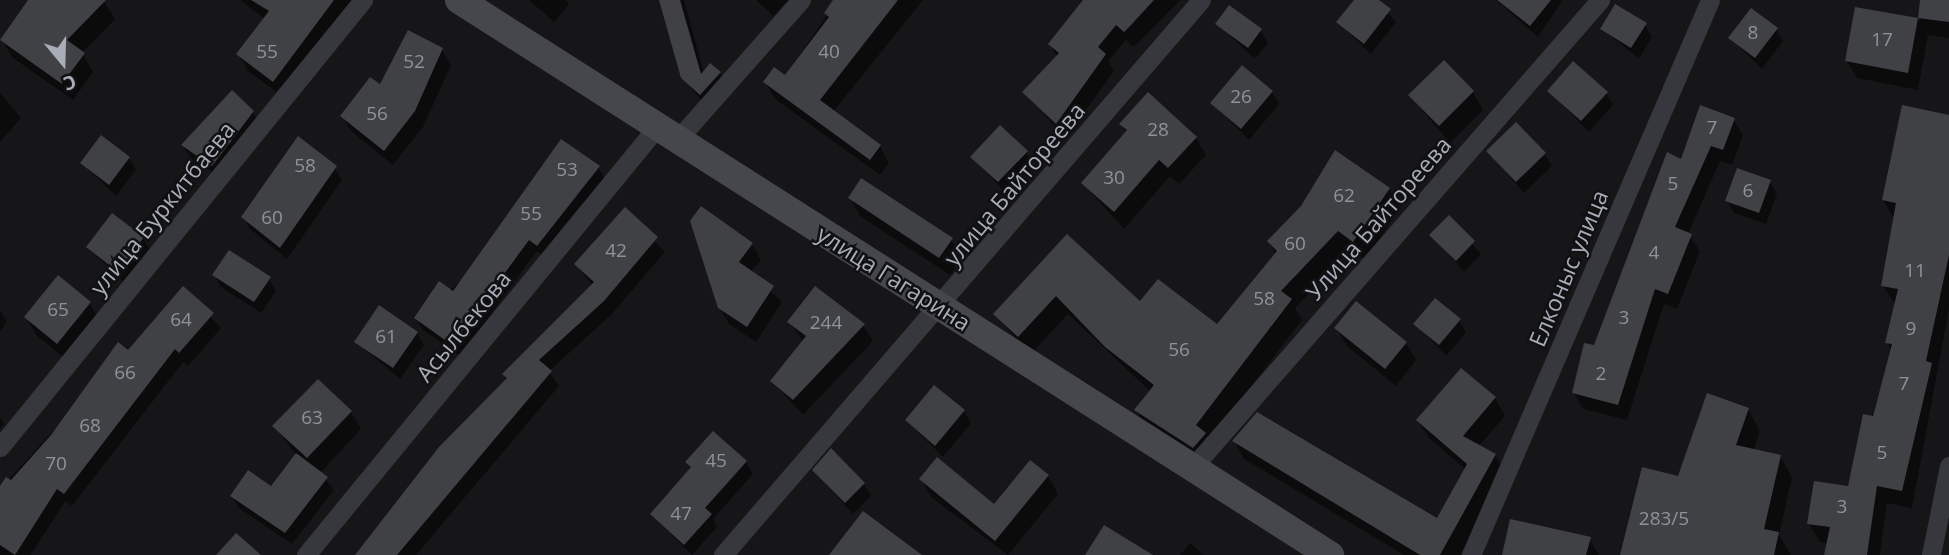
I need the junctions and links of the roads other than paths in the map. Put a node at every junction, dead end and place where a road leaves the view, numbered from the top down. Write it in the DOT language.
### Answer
graph roads {
  1 [pos="363,0"];
  2 [pos="459,0"];
  3 [pos="801,0"];
  4 [pos="1201,0"];
  5 [pos="1600,0"];
  6 [pos="1710,0"];
  7 [pos="667,134"];
  8 [pos="941,308"];
  9 [pos="0,447"];
  10 [pos="1949,466"];
  11 [pos="1192,468"];
  12 [pos="306,555"];
  13 [pos="723,555"];
  14 [pos="1330,555"];
  15 [pos="1471,555"];
  16 [pos="1931,555"];
  1 -- 9 [label="street, улица Буркитбаева"];
  2 -- 7 [label="main road, улица Гагарина"];
  3 -- 7 [label="street, Асылбекова"];
  4 -- 8 [label="street, улица Байтореева"];
  5 -- 11 [label="street, Улица Байтореева"];
  6 -- 15 [label="street, Елконыс улица"];
  7 -- 8 [label="main road, улица Гагарина"];
  7 -- 12 [label="street, Асылбекова"];
  8 -- 11 [label="main road, улица Гагарина"];
  8 -- 13 [label="street, улица Байтореева"];
  10 -- 16 [label="street"];
  11 -- 14 [label="main road, улица Гагарина"];
}
